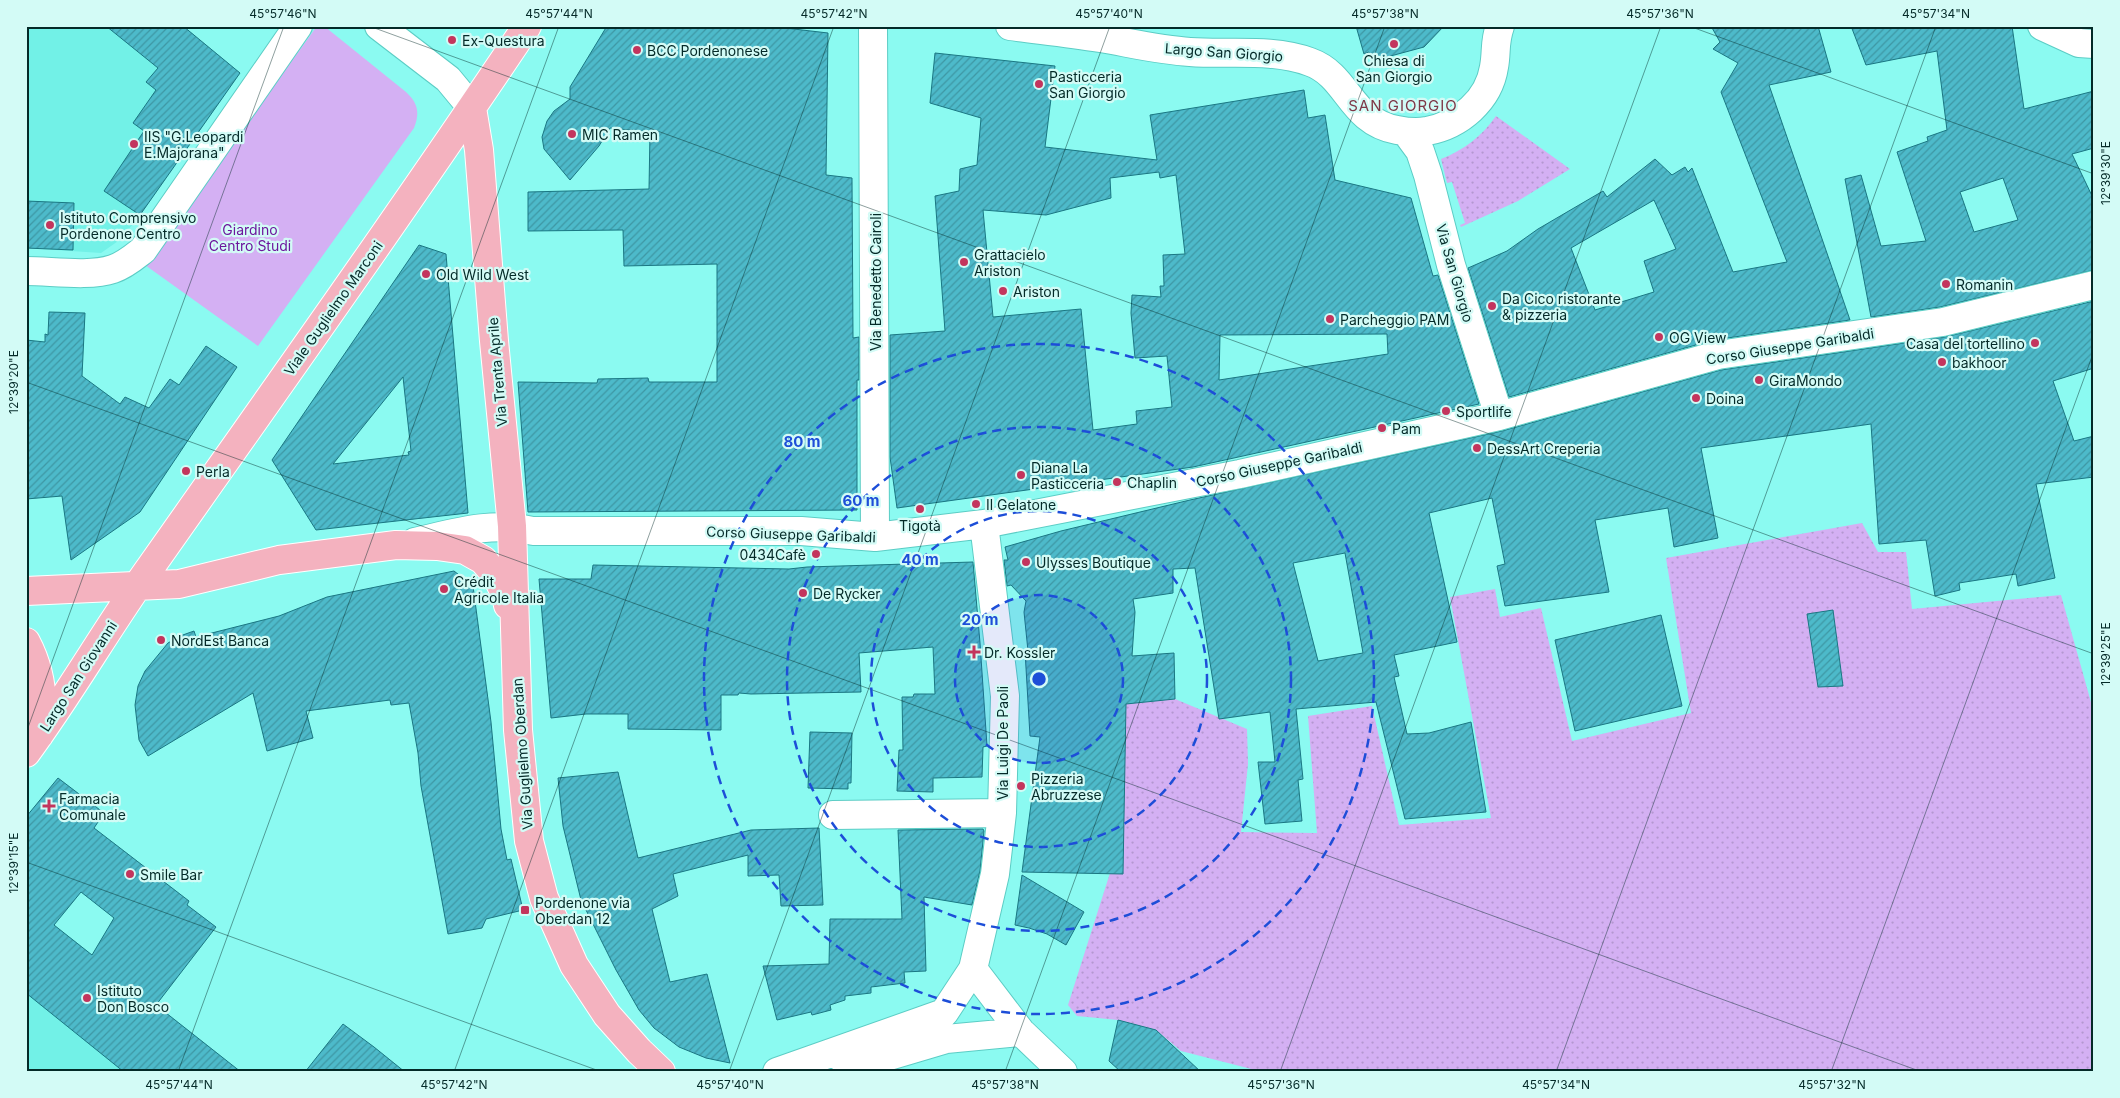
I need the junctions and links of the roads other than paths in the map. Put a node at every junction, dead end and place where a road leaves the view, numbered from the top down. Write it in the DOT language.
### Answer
graph roads {
  1 [pos="298,26"];
  2 [pos="379,26"];
  3 [pos="527,26"];
  4 [pos="873,26"];
  5 [pos="1010,26"];
  6 [pos="1500,26"];
  7 [pos="2042,26"];
  8 [pos="2094,44"];
  9 [pos="472,108"];
  10 [pos="1406,132"];
  11 [pos="26,270"];
  12 [pos="2094,285"];
  13 [pos="1498,416"];
  14 [pos="984,524"];
  15 [pos="512,526"];
  16 [pos="875,537"];
  17 [pos="396,546"];
  18 [pos="136,587"];
  19 [pos="26,591"];
  20 [pos="514,636"];
  21 [pos="26,642"];
  22 [pos="33,744"];
  23 [pos="1002,813"];
  24 [pos="833,815"];
  25 [pos="973,969"];
  26 [pos="1021,1032"];
  27 [pos="661,1072"];
  28 [pos="778,1072"];
  29 [pos="846,1072"];
  30 [pos="1063,1072"];
  1 -- 11 [label="street"];
  2 -- 9 [label="street"];
  3 -- 9 [label="main road, Viale Guglielmo Marconi"];
  4 -- 16 [label="street, Via Benedetto Cairoli"];
  5 -- 10 [label="street, Largo San Giorgio"];
  6 -- 10 [label="street, Largo San Giorgio"];
  7 -- 8 [label="street"];
  9 -- 15 [label="main road, Via Trenta Aprile"];
  9 -- 18 [label="main road, Viale Guglielmo Marconi"];
  10 -- 13 [label="street, Via San Giorgio"];
  12 -- 13 [label="street, Corso Giuseppe Garibaldi"];
  13 -- 14 [label="street, Corso Giuseppe Garibaldi"];
  14 -- 16 [label="street, Corso Giuseppe Garibaldi"];
  14 -- 23 [label="street, Via Luigi De Paoli"];
  15 -- 16 [label="street, Corso Giuseppe Garibaldi"];
  15 -- 17 [label="street"];
  15 -- 20 [label="main road, Via Trenta Aprile"];
  17 -- 18 [label="main road"];
  17 -- 20 [label="main road"];
  18 -- 19 [label="main road"];
  18 -- 22 [label="main road, Largo San Giovanni"];
  20 -- 27 [label="main road, Via Guglielmo Oberdan"];
  21 -- 22 [label="main road, Largo San Giovanni"];
  23 -- 24 [label="street, Via Luigi De Paoli"];
  23 -- 25 [label="street, Via Luigi De Paoli"];
  25 -- 26 [label="street"];
  25 -- 28 [label="street, Via Luigi De Paoli"];
  26 -- 29 [label="street"];
  26 -- 30 [label="street"];
}
